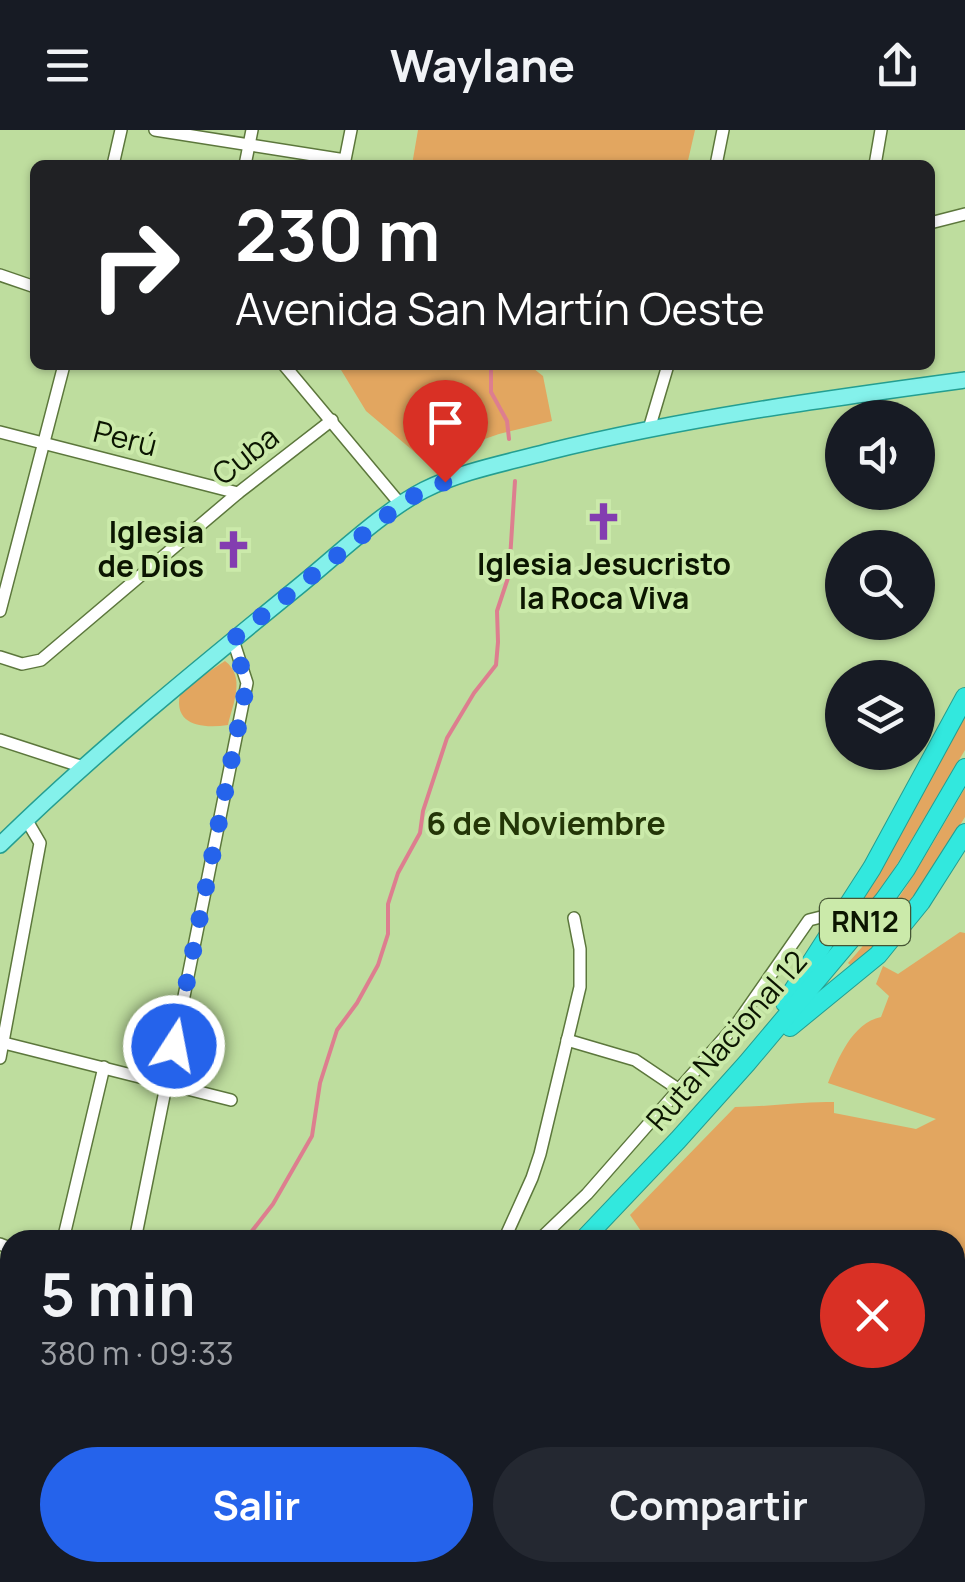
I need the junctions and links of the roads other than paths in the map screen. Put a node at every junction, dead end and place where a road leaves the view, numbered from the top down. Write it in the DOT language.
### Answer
graph roads {
  1 [pos="122,130"];
  2 [pos="154,130"];
  3 [pos="252,130"];
  4 [pos="351,130"];
  5 [pos="723,130"];
  6 [pos="881,130"];
  7 [pos="249,144"];
  8 [pos="114,160"];
  9 [pos="246,160"];
  10 [pos="717,160"];
  11 [pos="876,160"];
  12 [pos="965,214"];
  13 [pos="935,223"];
  14 [pos="0,275"];
  15 [pos="30,285"];
  16 [pos="63,370"];
  17 [pos="288,370"];
  18 [pos="667,370"];
  19 [pos="965,380"];
  20 [pos="332,420"];
  21 [pos="649,429"];
  22 [pos="0,432"];
  23 [pos="44,444"];
  24 [pos="238,493"];
  25 [pos="400,505"];
  26 [pos="3,586"];
  27 [pos="0,611"];
  28 [pos="232,640"];
  29 [pos="0,657"];
  30 [pos="965,697"];
  31 [pos="0,740"];
  32 [pos="82,767"];
  33 [pos="965,768"];
  34 [pos="26,819"];
  35 [pos="965,833"];
  36 [pos="0,846"];
  37 [pos="574,918"];
  38 [pos="836,923"];
  39 [pos="568,1040"];
  40 [pos="4,1043"];
  41 [pos="0,1058"];
  42 [pos="747,1062"];
  43 [pos="104,1067"];
  44 [pos="166,1082"];
  45 [pos="678,1089"];
  46 [pos="231,1100"];
  47 [pos="65,1230"];
  48 [pos="138,1230"];
  49 [pos="509,1230"];
  50 [pos="550,1230"];
  51 [pos="592,1230"];
  1 -- 8 [label="street"];
  2 -- 7 [label="street"];
  3 -- 7 [label="street"];
  4 -- 7 [label="street"];
  5 -- 10 [label="street"];
  6 -- 11 [label="street"];
  7 -- 9 [label="street"];
  12 -- 13 [label="street"];
  14 -- 15 [label="street"];
  16 -- 23 [label="street"];
  17 -- 20 [label="street"];
  18 -- 21 [label="street"];
  19 -- 21 [label="main road"];
  20 -- 24 [label="street, Cuba"];
  20 -- 25 [label="street"];
  21 -- 25 [label="main road"];
  22 -- 23 [label="street, Perú"];
  23 -- 24 [label="street, Perú"];
  23 -- 26 [label="street"];
  24 -- 29 [label="street, Cuba"];
  25 -- 28 [label="main road"];
  26 -- 27 [label="street"];
  28 -- 32 [label="main road"];
  28 -- 44 [label="street"];
  30 -- 38 [label="highway"];
  31 -- 32 [label="street"];
  32 -- 34 [label="main road"];
  33 -- 42 [label="highway, Ruta Nacional 12 / RN12"];
  34 -- 36 [label="main road"];
  34 -- 40 [label="street"];
  35 -- 42 [label="highway"];
  37 -- 39 [label="street"];
  38 -- 42 [label="highway"];
  38 -- 45 [label="street"];
  39 -- 45 [label="street"];
  39 -- 49 [label="street"];
  40 -- 41 [label="street"];
  40 -- 43 [label="street"];
  42 -- 51 [label="highway, Ruta Nacional 12 / RN12"];
  43 -- 44 [label="street"];
  43 -- 47 [label="street"];
  44 -- 46 [label="street"];
  44 -- 48 [label="street"];
  45 -- 50 [label="street"];
}
